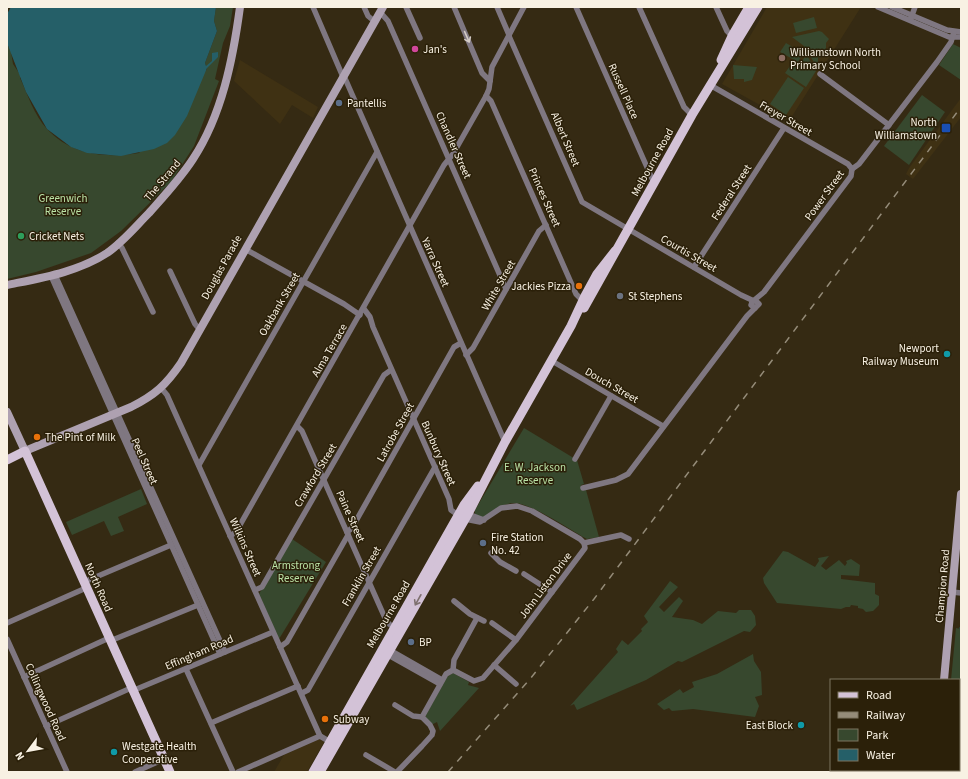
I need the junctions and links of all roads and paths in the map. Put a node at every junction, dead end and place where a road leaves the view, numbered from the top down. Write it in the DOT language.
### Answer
graph roads {
  1 [pos="240,7"];
  2 [pos="313,7"];
  3 [pos="364,7"];
  4 [pos="406,7"];
  5 [pos="454,7"];
  6 [pos="496,7"];
  7 [pos="524,7"];
  8 [pos="576,7"];
  9 [pos="640,7"];
  10 [pos="716,7"];
  11 [pos="750,7"];
  12 [pos="758,7"];
  13 [pos="878,7"];
  14 [pos="892,7"];
  15 [pos="915,7"];
  16 [pos="381,9"];
  17 [pos="911,18"];
  18 [pos="374,21"];
  19 [pos="954,32"];
  20 [pos="961,32"];
  21 [pos="509,36"];
  22 [pos="961,37"];
  23 [pos="420,38"];
  24 [pos="736,38"];
  25 [pos="952,38"];
  26 [pos="336,58"];
  27 [pos="348,67"];
  28 [pos="480,67"];
  29 [pos="491,68"];
  30 [pos="820,74"];
  31 [pos="342,79"];
  32 [pos="490,81"];
  33 [pos="710,85"];
  34 [pos="350,90"];
  35 [pos="486,96"];
  36 [pos="692,114"];
  37 [pos="889,125"];
  38 [pos="784,128"];
  39 [pos="377,152"];
  40 [pos="449,159"];
  41 [pos="852,169"];
  42 [pos="654,183"];
  43 [pos="546,225"];
  44 [pos="410,227"];
  45 [pos="628,229"];
  46 [pos="118,243"];
  47 [pos="246,249"];
  48 [pos="694,267"];
  49 [pos="170,271"];
  50 [pos="53,276"];
  51 [pos="304,281"];
  52 [pos="7,285"];
  53 [pos="506,289"];
  54 [pos="584,302"];
  55 [pos="754,304"];
  56 [pos="152,312"];
  57 [pos="362,313"];
  58 [pos="200,330"];
  59 [pos="461,343"];
  60 [pos="466,355"];
  61 [pos="552,361"];
  62 [pos="391,370"];
  63 [pos="162,388"];
  64 [pos="611,396"];
  65 [pos="7,412"];
  66 [pos="115,414"];
  67 [pos="414,420"];
  68 [pos="297,426"];
  69 [pos="663,426"];
  70 [pos="505,442"];
  71 [pos="25,451"];
  72 [pos="575,459"];
  73 [pos="7,460"];
  74 [pos="199,466"];
  75 [pos="435,467"];
  76 [pos="324,478"];
  77 [pos="583,488"];
  78 [pos="961,494"];
  79 [pos="960,507"];
  80 [pos="463,515"];
  81 [pos="348,534"];
  82 [pos="230,536"];
  83 [pos="629,539"];
  84 [pos="584,543"];
  85 [pos="172,545"];
  86 [pos="491,553"];
  87 [pos="516,571"];
  88 [pos="524,574"];
  89 [pos="369,582"];
  90 [pos="85,585"];
  91 [pos="255,590"];
  92 [pos="552,592"];
  93 [pos="957,593"];
  94 [pos="454,601"];
  95 [pos="198,605"];
  96 [pos="477,618"];
  97 [pos="484,621"];
  98 [pos="7,623"];
  99 [pos="492,623"];
  100 [pos="397,629"];
  101 [pos="273,632"];
  102 [pos="7,639"];
  103 [pos="110,640"];
  104 [pos="516,640"];
  105 [pos="280,647"];
  106 [pos="385,651"];
  107 [pos="222,653"];
  108 [pos="494,665"];
  109 [pos="186,669"];
  110 [pos="453,670"];
  111 [pos="24,677"];
  112 [pos="944,679"];
  113 [pos="441,682"];
  114 [pos="516,684"];
  115 [pos="298,686"];
  116 [pos="132,690"];
  117 [pos="302,693"];
  118 [pos="395,705"];
  119 [pos="422,717"];
  120 [pos="211,723"];
  121 [pos="46,726"];
  122 [pos="320,736"];
  123 [pos="332,744"];
  124 [pos="366,755"];
  125 [pos="164,759"];
  126 [pos="67,772"];
  127 [pos="135,772"];
  128 [pos="170,772"];
  129 [pos="232,772"];
  130 [pos="238,772"];
  131 [pos="313,772"];
  132 [pos="320,772"];
  133 [pos="396,772"];
  1 -- 46 [label="street, The Strand"];
  2 -- 26 [label="street, Yarra Street"];
  3 -- 18 [label="street"];
  4 -- 23 [label="street"];
  5 -- 28 [label="street, one-way"];
  6 -- 21 [label="street, Albert Street"];
  7 -- 21 [label="street"];
  8 -- 42 [label="street, Russell Place"];
  9 -- 36 [label="street"];
  10 -- 24 [label="street"];
  11 -- 24 [label="main road, Melbourne Road"];
  12 -- 24 [label="main road, Melbourne Road"];
  13 -- 17 [label="street"];
  14 -- 17 [label="street"];
  15 -- 17 [label="street"];
  16 -- 18 [label="street, Douglas Parade"];
  16 -- 40 [label="street, Chandler Street"];
  17 -- 19 [label="street"];
  17 -- 25 [label="street"];
  18 -- 27 [label="street, Douglas Parade"];
  19 -- 20 [label="street"];
  19 -- 25 [label="street, Power Street"];
  21 -- 29 [label="street"];
  21 -- 45 [label="street, Albert Street"];
  22 -- 25 [label="street"];
  24 -- 33 [label="main road, Melbourne Road"];
  25 -- 37 [label="street, Power Street"];
  26 -- 27 [label="street, Yarra Street"];
  26 -- 31 [label="street, Yarra Street"];
  27 -- 31 [label="street, Douglas Parade"];
  28 -- 29 [label="street"];
  28 -- 32 [label="street"];
  29 -- 32 [label="street, Alma Terrace"];
  30 -- 37 [label="street"];
  31 -- 34 [label="street"];
  31 -- 34 [label="street, Yarra Street"];
  31 -- 47 [label="street, Douglas Parade"];
  32 -- 35 [label="street, Alma Terrace"];
  33 -- 36 [label="main road, Melbourne Road"];
  33 -- 38 [label="street, Freyer Street"];
  34 -- 39 [label="street, Yarra Street"];
  35 -- 40 [label="street, Alma Terrace"];
  35 -- 43 [label="street, Princes Street"];
  36 -- 42 [label="main road, Melbourne Road"];
  37 -- 41 [label="street, Power Street"];
  38 -- 41 [label="street, Freyer Street"];
  38 -- 48 [label="street, Federal Street"];
  39 -- 44 [label="street, Yarra Street"];
  39 -- 51 [label="street, Oakbank Street"];
  40 -- 44 [label="street, Alma Terrace"];
  40 -- 53 [label="street, Chandler Street"];
  41 -- 55 [label="street, Power Street"];
  42 -- 45 [label="main road, Melbourne Road"];
  43 -- 53 [label="street, White Street"];
  43 -- 54 [label="street, Princes Street"];
  44 -- 57 [label="street, Alma Terrace"];
  44 -- 59 [label="street, Yarra Street"];
  45 -- 48 [label="street, Courtis Street"];
  45 -- 54 [label="main road, Melbourne Road"];
  46 -- 50 [label="street, The Strand"];
  46 -- 56 [label="street"];
  47 -- 51 [label="street, Bunbury Street"];
  47 -- 58 [label="street, Douglas Parade"];
  48 -- 55 [label="street, Courtis Street"];
  49 -- 58 [label="street"];
  50 -- 52 [label="street, The Strand"];
  50 -- 66 [label="street, Peel Street"];
  51 -- 57 [label="street, Bunbury Street"];
  51 -- 74 [label="street, Oakbank Street"];
  53 -- 60 [label="street, White Street"];
  54 -- 61 [label="main road, Melbourne Road"];
  55 -- 69 [label="street, Power Street"];
  57 -- 62 [label="street, Bunbury Street"];
  57 -- 68 [label="street, Alma Terrace"];
  58 -- 63 [label="street, Douglas Parade"];
  59 -- 60 [label="street, Yarra Street"];
  59 -- 67 [label="street, Latrobe Street"];
  60 -- 70 [label="street, Yarra Street"];
  61 -- 64 [label="street, Douch Street"];
  61 -- 70 [label="main road, Melbourne Road"];
  62 -- 67 [label="street, Bunbury Street"];
  62 -- 76 [label="street, Crawford Street"];
  63 -- 66 [label="street, Douglas Parade"];
  63 -- 74 [label="street, Wilkins Street"];
  64 -- 69 [label="street, Douch Street"];
  64 -- 72 [label="street"];
  65 -- 71 [label="street, North Road"];
  66 -- 71 [label="street, Douglas Parade"];
  66 -- 85 [label="street, Peel Street"];
  66 -- 107 [label="street, Peel Street"];
  67 -- 75 [label="street, Bunbury Street"];
  67 -- 81 [label="street, Latrobe Street"];
  68 -- 76 [label="street, Paine Street"];
  68 -- 82 [label="street, Alma Terrace"];
  69 -- 77 [label="street, Power Street"];
  70 -- 80 [label="main road, Melbourne Road"];
  71 -- 73 [label="main road, Douglas Parade"];
  71 -- 90 [label="main road, North Road"];
  74 -- 82 [label="street, Wilkins Street"];
  75 -- 80 [label="street, Bunbury Street"];
  75 -- 89 [label="street, Franklin Street"];
  76 -- 81 [label="street, Paine Street"];
  76 -- 91 [label="street, Crawford Street"];
  78 -- 79 [label="street, Champion Road"];
  79 -- 93 [label="street, Champion Road"];
  80 -- 84 [label="street"];
  80 -- 100 [label="main road, Melbourne Road"];
  81 -- 89 [label="street, Paine Street"];
  81 -- 105 [label="street, Latrobe Street"];
  82 -- 91 [label="street, Wilkins Street"];
  83 -- 84 [label="street"];
  84 -- 92 [label="street, John Liston Drive"];
  85 -- 90 [label="street"];
  85 -- 95 [label="street, Peel Street"];
  86 -- 87 [label="street"];
  88 -- 92 [label="street"];
  89 -- 100 [label="street, Paine Street"];
  89 -- 117 [label="street, Franklin Street"];
  90 -- 98 [label="street"];
  90 -- 103 [label="main road, North Road"];
  91 -- 101 [label="street, Wilkins Street"];
  92 -- 104 [label="street, John Liston Drive"];
  93 -- 112 [label="street, Champion Road"];
  94 -- 96 [label="street"];
  95 -- 103 [label="street"];
  95 -- 107 [label="street, Peel Street"];
  96 -- 97 [label="street"];
  96 -- 110 [label="street"];
  99 -- 104 [label="street"];
  100 -- 106 [label="main road, Melbourne Road"];
  101 -- 105 [label="street, Wilkins Street"];
  101 -- 107 [label="street, Effingham Road"];
  102 -- 111 [label="street, Collingwood Road"];
  103 -- 111 [label="street"];
  103 -- 116 [label="main road, North Road"];
  104 -- 108 [label="street, John Liston Drive"];
  105 -- 115 [label="street, Wilkins Street"];
  106 -- 113 [label="street"];
  106 -- 123 [label="main road, Melbourne Road"];
  107 -- 109 [label="street, Effingham Road"];
  108 -- 110 [label="street, John Liston Drive"];
  108 -- 114 [label="street"];
  109 -- 116 [label="street, Effingham Road"];
  109 -- 120 [label="street"];
  110 -- 113 [label="street"];
  111 -- 121 [label="street, Collingwood Road"];
  113 -- 119 [label="street"];
  115 -- 117 [label="street, Wilkins Street"];
  115 -- 120 [label="street"];
  116 -- 121 [label="street, Effingham Road"];
  116 -- 125 [label="main road, North Road"];
  117 -- 122 [label="street, Wilkins Street"];
  118 -- 119 [label="street"];
  119 -- 133 [label="street"];
  120 -- 129 [label="street"];
  121 -- 126 [label="street, Collingwood Road"];
  122 -- 123 [label="street"];
  122 -- 130 [label="street"];
  123 -- 131 [label="main road, Melbourne Road"];
  123 -- 132 [label="main road, Melbourne Road"];
  124 -- 133 [label="street"];
  125 -- 127 [label="street"];
  125 -- 128 [label="main road, North Road"];
}
